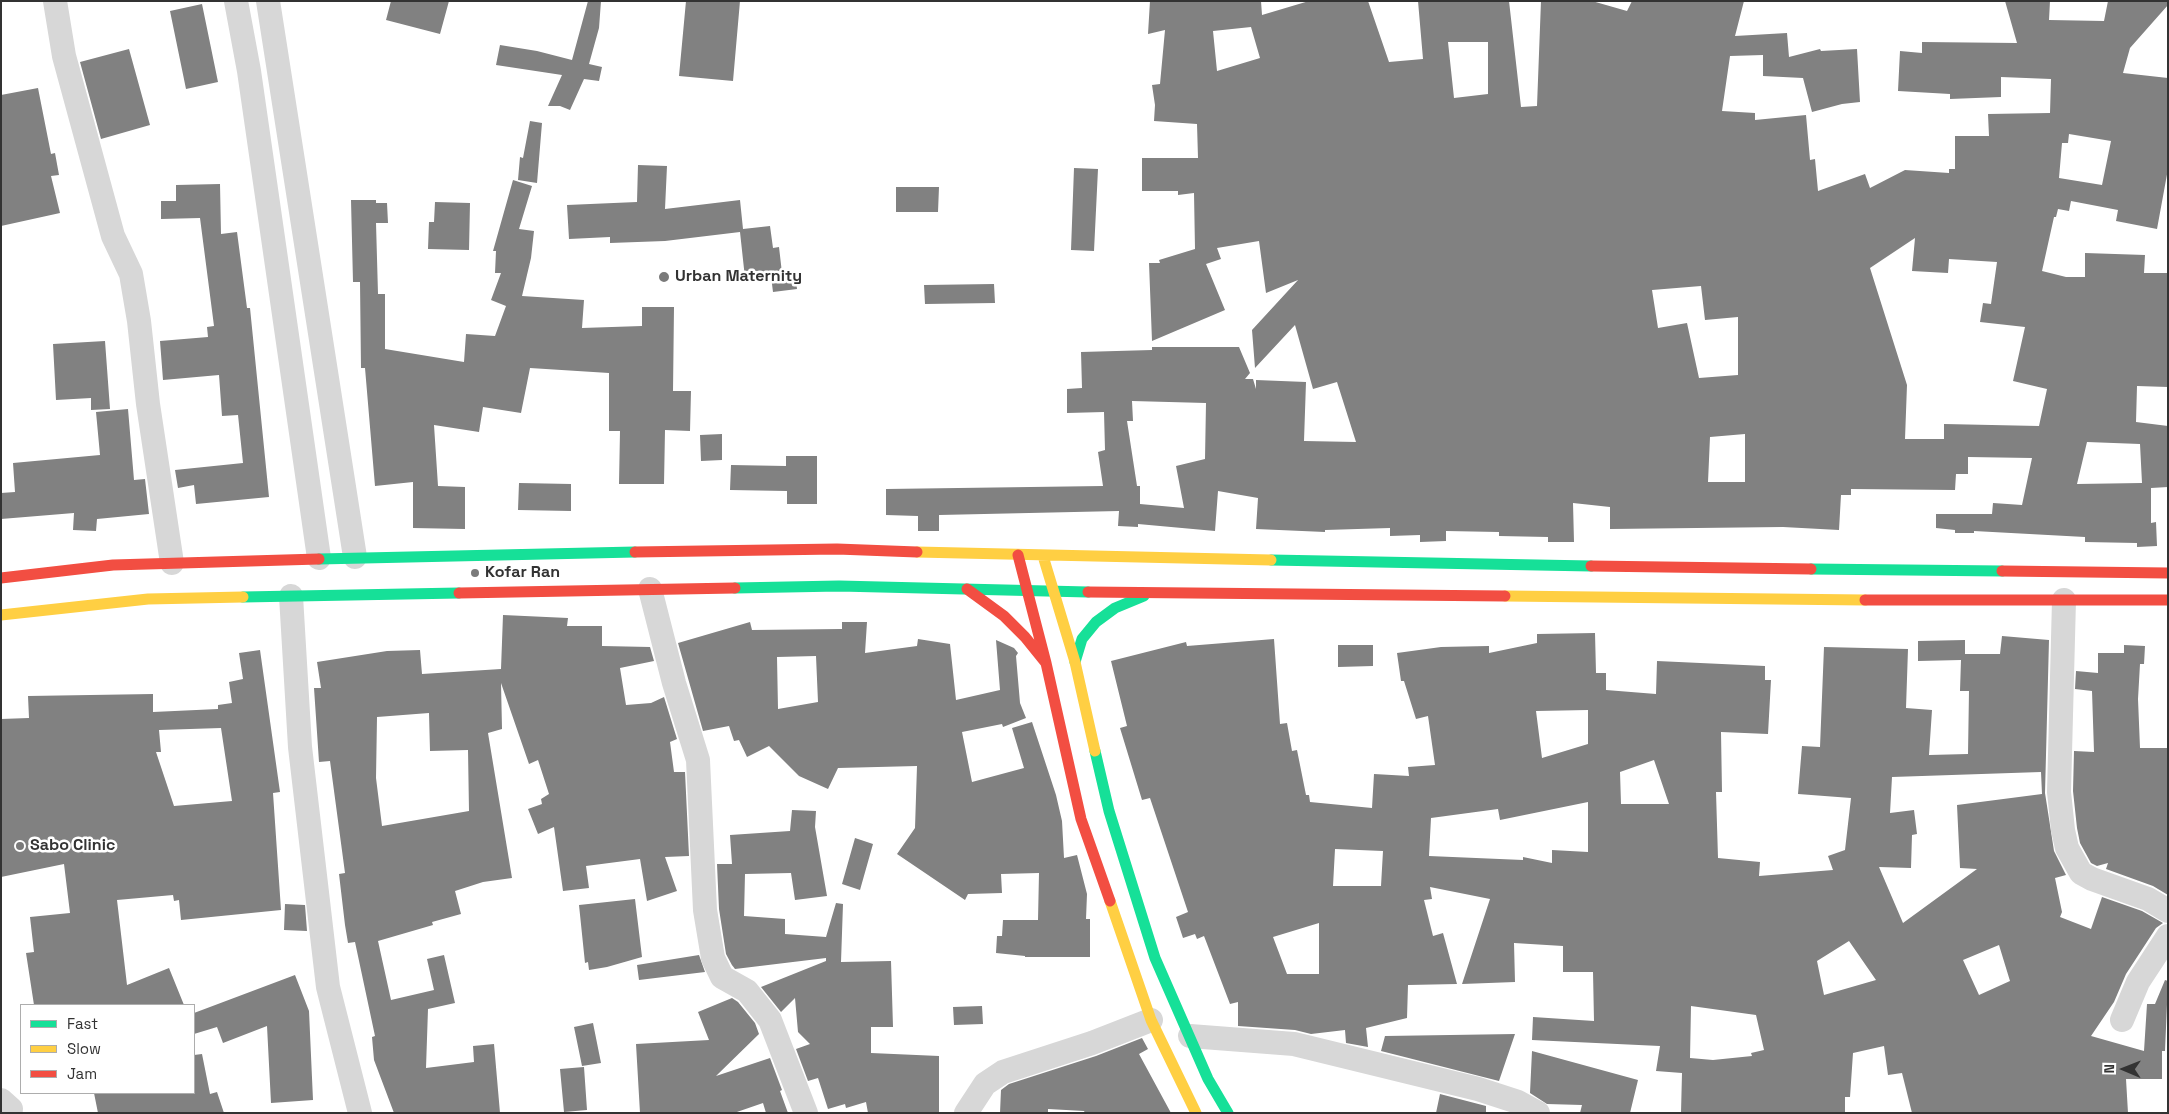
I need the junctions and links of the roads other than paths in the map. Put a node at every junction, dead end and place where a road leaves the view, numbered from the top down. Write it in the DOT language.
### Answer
graph roads {
  1 [pos="55,1"];
  2 [pos="236,1"];
  3 [pos="268,1"];
  4 [pos="1018,556"];
  5 [pos="1043,556"];
  6 [pos="355,557"];
  7 [pos="319,558"];
  8 [pos="172,563"];
  9 [pos="2168,573"];
  10 [pos="1,578"];
  11 [pos="967,589"];
  12 [pos="650,590"];
  13 [pos="1027,591"];
  14 [pos="1054,592"];
  15 [pos="1150,593"];
  16 [pos="291,596"];
  17 [pos="2064,600"];
  18 [pos="2168,600"];
  19 [pos="1,616"];
  20 [pos="1075,662"];
  21 [pos="1046,663"];
  22 [pos="2168,911"];
  23 [pos="2168,936"];
  24 [pos="1150,1020"];
  25 [pos="2122,1020"];
  26 [pos="1190,1036"];
  27 [pos="360,1113"];
  28 [pos="806,1113"];
  29 [pos="966,1113"];
  30 [pos="1196,1113"];
  31 [pos="1228,1113"];
  32 [pos="1538,1113"];
  1 -- 8 [label="street"];
  2 -- 7 [label="street"];
  3 -- 6 [label="street"];
  4 -- 5 [label="main road"];
  4 -- 6 [label="main road"];
  4 -- 13 [label="main road"];
  5 -- 9 [label="main road"];
  5 -- 14 [label="main road"];
  6 -- 7 [label="main road"];
  7 -- 8 [label="main road"];
  8 -- 10 [label="main road"];
  11 -- 12 [label="main road"];
  11 -- 13 [label="main road"];
  11 -- 21 [label="main road"];
  12 -- 16 [label="main road"];
  12 -- 28 [label="street"];
  13 -- 14 [label="main road"];
  13 -- 21 [label="main road"];
  14 -- 15 [label="main road"];
  14 -- 20 [label="main road"];
  15 -- 17 [label="main road"];
  15 -- 20 [label="main road"];
  16 -- 19 [label="main road"];
  16 -- 27 [label="street"];
  17 -- 18 [label="main road"];
  17 -- 22 [label="street"];
  20 -- 26 [label="main road"];
  21 -- 24 [label="main road"];
  23 -- 25 [label="street"];
  24 -- 29 [label="street"];
  24 -- 30 [label="main road"];
  26 -- 31 [label="main road"];
  26 -- 32 [label="street"];
}
